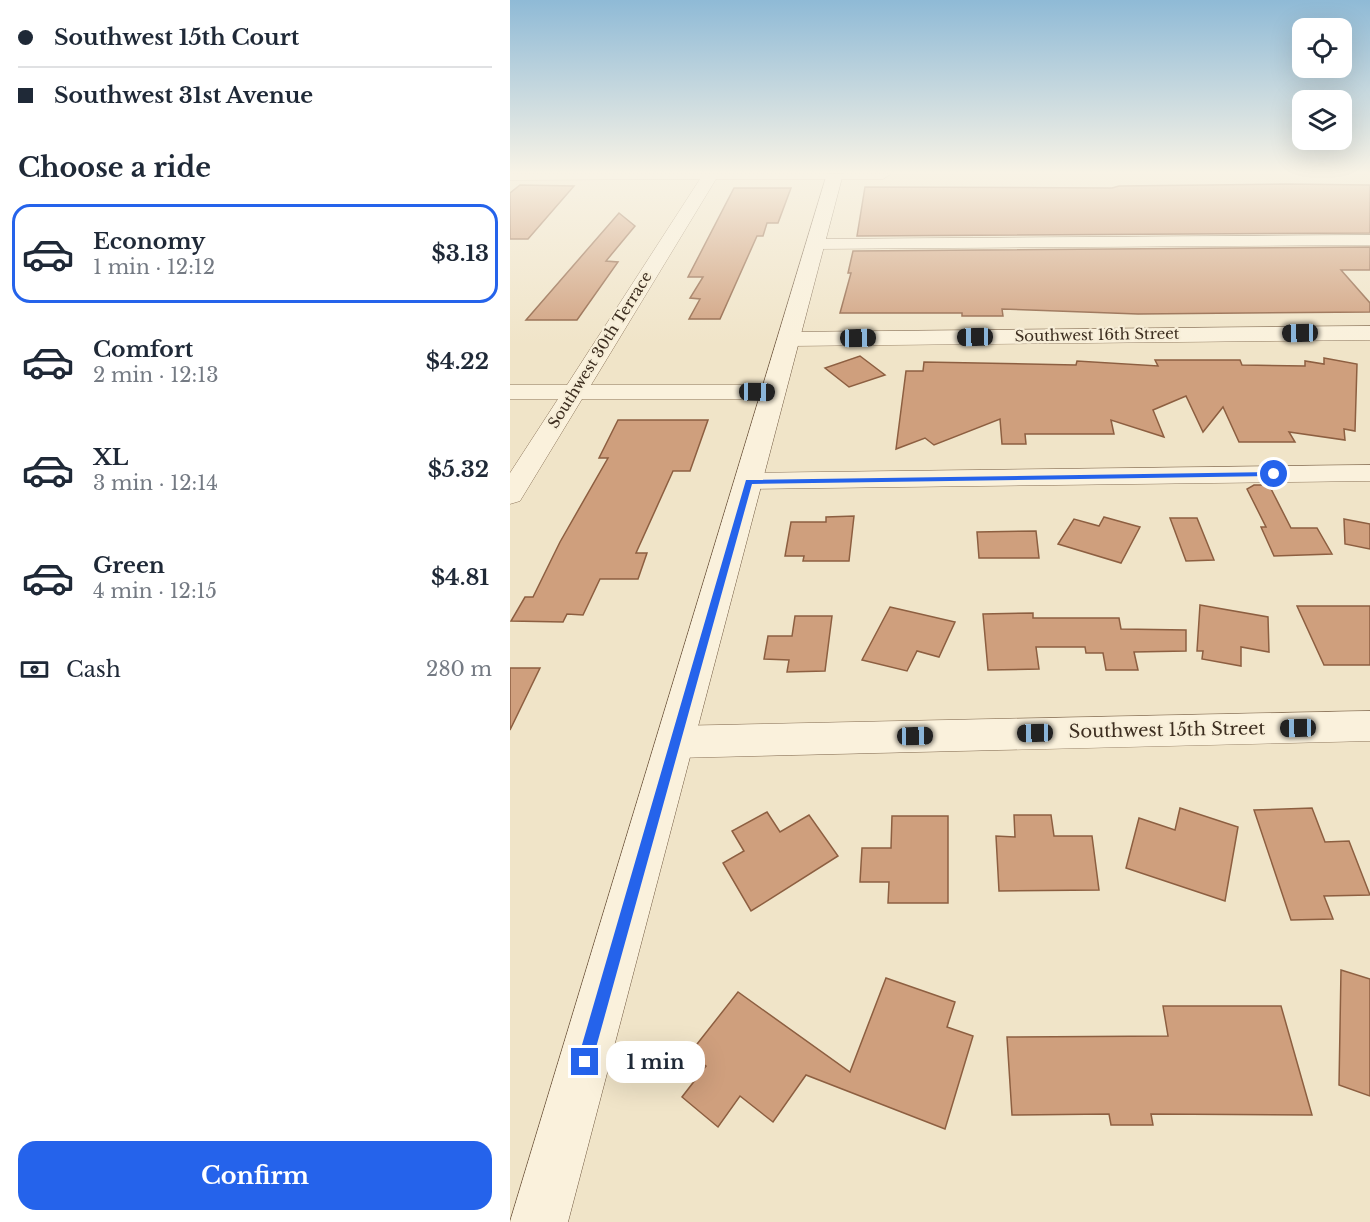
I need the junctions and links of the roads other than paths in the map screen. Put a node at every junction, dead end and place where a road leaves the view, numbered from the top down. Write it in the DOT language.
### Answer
graph roads {
  1 [pos="675,231"];
  2 [pos="819,231"];
  3 [pos="1370,240"];
  4 [pos="815,244"];
  5 [pos="1370,333"];
  6 [pos="789,339"];
  7 [pos="574,391"];
  8 [pos="510,392"];
  9 [pos="774,392"];
  10 [pos="1370,473"];
  11 [pos="749,481"];
  12 [pos="510,495"];
  13 [pos="1370,726"];
  14 [pos="675,742"];
  15 [pos="539,1222"];
  1 -- 7 [label="street, Southwest 30th Terrace"];
  2 -- 4 [label="street"];
  3 -- 4 [label="street"];
  4 -- 6 [label="street"];
  5 -- 6 [label="street, Southwest 16th Street"];
  6 -- 9 [label="street"];
  7 -- 8 [label="street"];
  7 -- 9 [label="street"];
  7 -- 12 [label="street, Southwest 30th Terrace"];
  9 -- 11 [label="street"];
  10 -- 11 [label="street"];
  11 -- 14 [label="street"];
  13 -- 14 [label="street, Southwest 15th Street"];
  14 -- 15 [label="street"];
}
